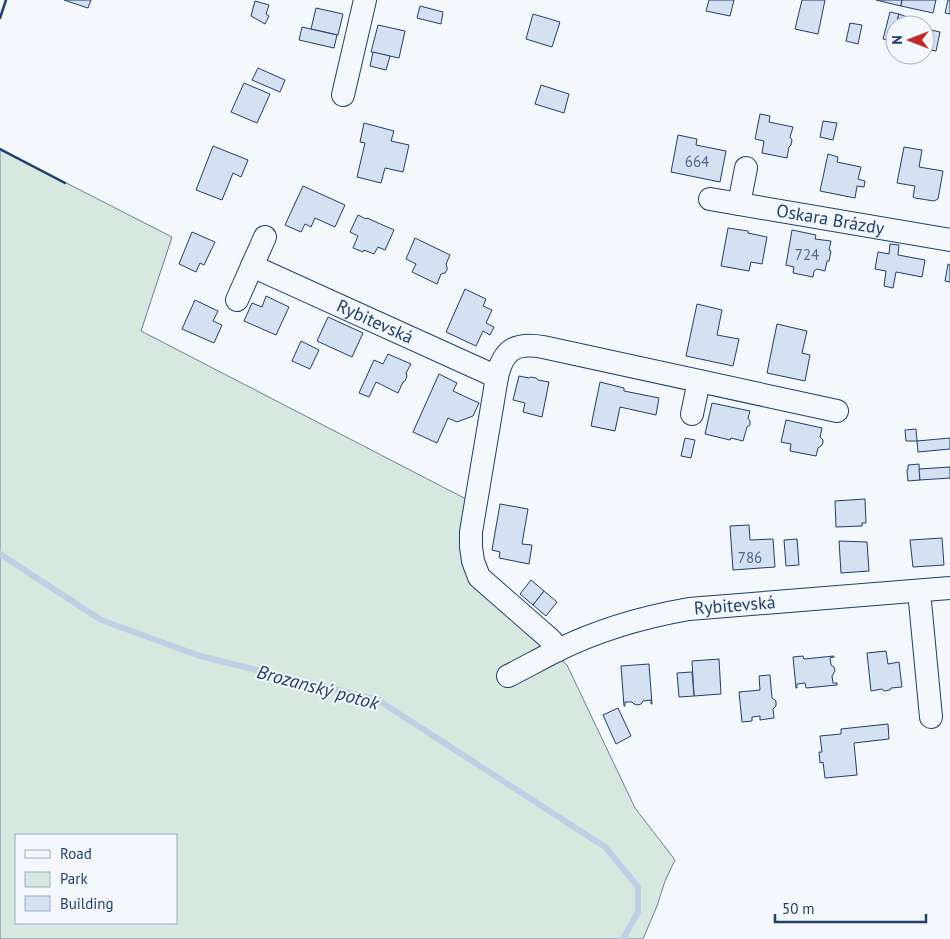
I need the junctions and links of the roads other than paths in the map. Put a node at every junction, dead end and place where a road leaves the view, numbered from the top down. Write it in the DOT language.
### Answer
graph roads {
  1 [pos="365,0"];
  2 [pos="344,95"];
  3 [pos="746,168"];
  4 [pos="710,199"];
  5 [pos="739,204"];
  6 [pos="265,237"];
  7 [pos="950,240"];
  8 [pos="252,266"];
  9 [pos="237,300"];
  10 [pos="497,377"];
  11 [pos="699,381"];
  12 [pos="837,411"];
  13 [pos="692,414"];
  14 [pos="950,588"];
  15 [pos="919,591"];
  16 [pos="558,650"];
  17 [pos="508,676"];
  18 [pos="931,717"];
  1 -- 2 [label="street"];
  3 -- 5 [label="street"];
  4 -- 5 [label="street, Oskara Brázdy"];
  5 -- 7 [label="street, Oskara Brázdy"];
  6 -- 8 [label="street"];
  8 -- 9 [label="street"];
  8 -- 10 [label="street, Rybitevská"];
  10 -- 11 [label="street"];
  10 -- 16 [label="street"];
  11 -- 12 [label="street"];
  11 -- 13 [label="street"];
  14 -- 15 [label="street, Rybitevská"];
  15 -- 16 [label="street, Rybitevská"];
  15 -- 18 [label="street"];
  16 -- 17 [label="street, Rybitevská"];
}
